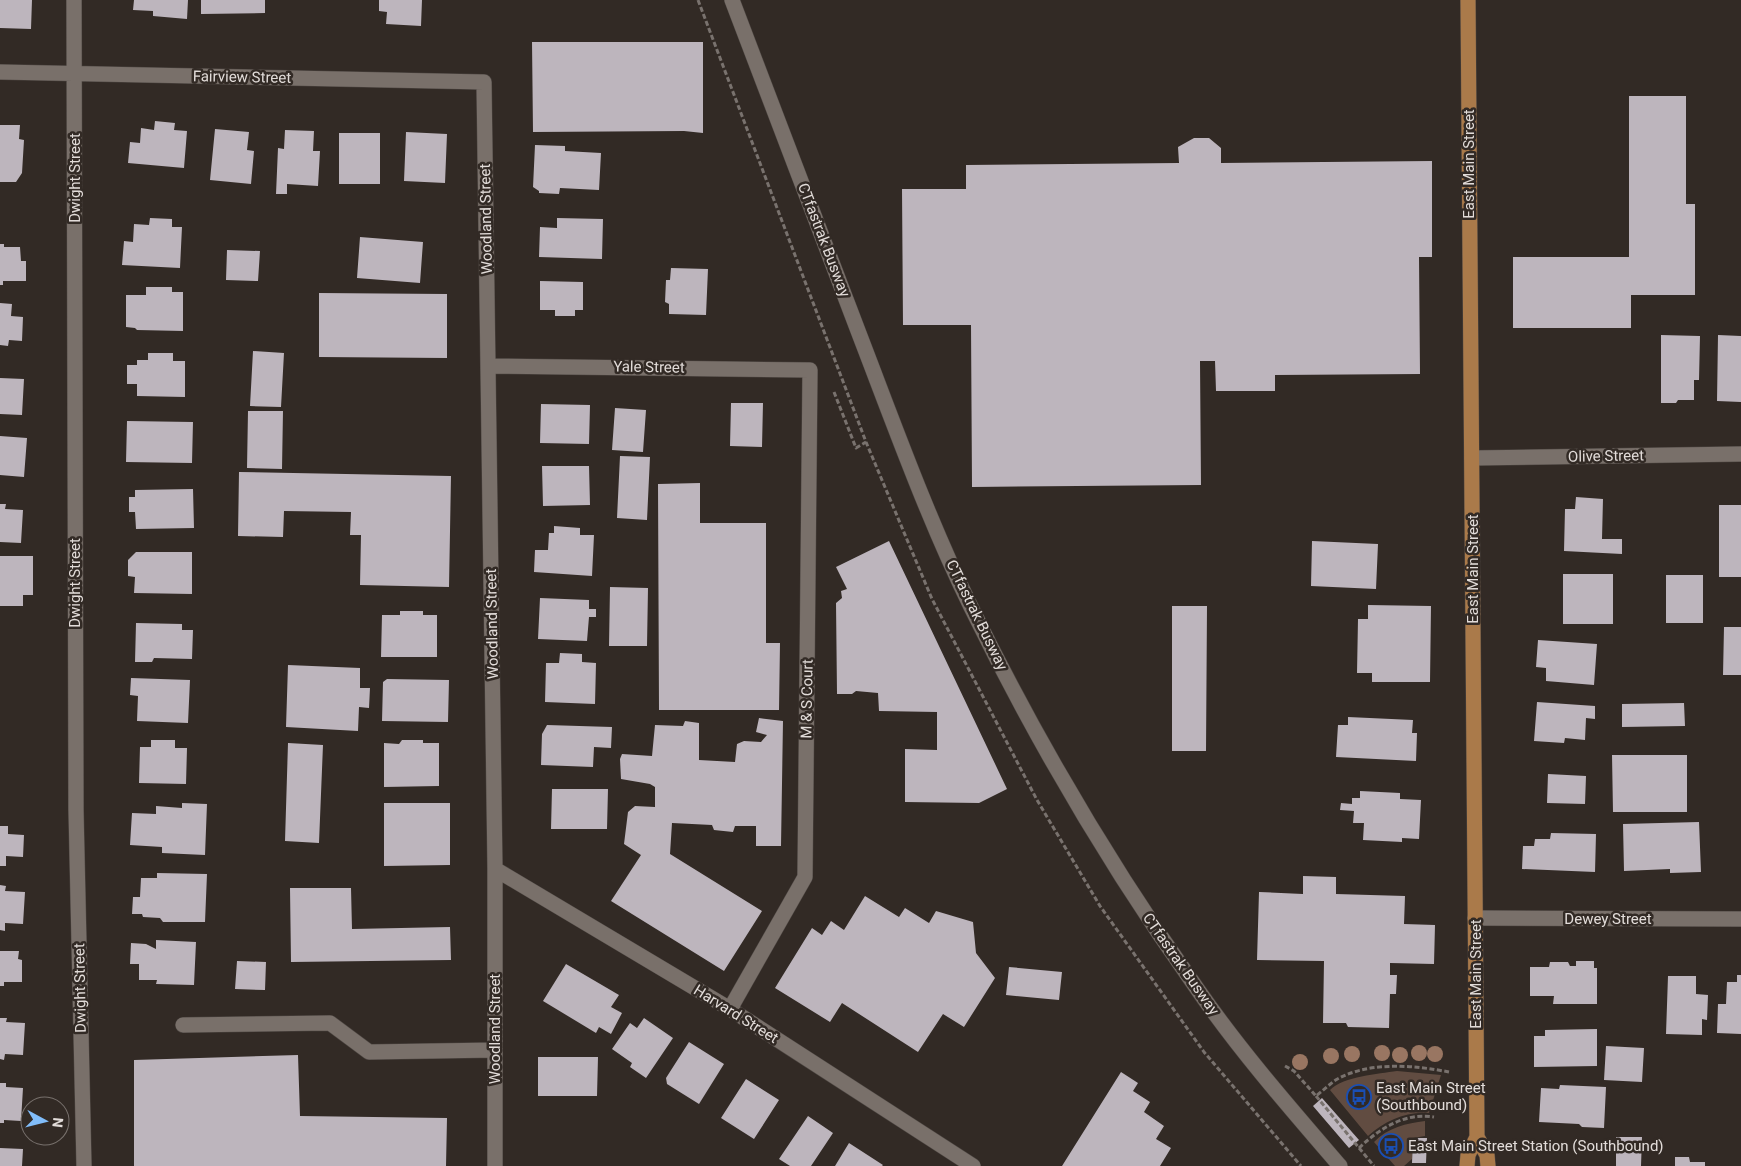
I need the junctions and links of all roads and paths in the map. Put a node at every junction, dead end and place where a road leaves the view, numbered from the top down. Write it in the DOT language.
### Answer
graph roads {
  1 [pos="74,0"];
  2 [pos="732,0"];
  3 [pos="1468,0"];
  4 [pos="0,72"];
  5 [pos="74,74"];
  6 [pos="484,82"];
  7 [pos="488,366"];
  8 [pos="810,370"];
  9 [pos="810,388"];
  10 [pos="866,442"];
  11 [pos="1741,454"];
  12 [pos="1472,458"];
  13 [pos="495,869"];
  14 [pos="1476,918"];
  15 [pos="1741,919"];
  16 [pos="730,1009"];
  17 [pos="183,1025"];
  18 [pos="495,1050"];
  19 [pos="1279,1063"];
  20 [pos="1448,1072"];
  21 [pos="1316,1096"];
  22 [pos="1434,1117"];
  23 [pos="1477,1138"];
  24 [pos="1359,1148"];
  25 [pos="84,1166"];
  26 [pos="495,1166"];
  27 [pos="974,1166"];
  28 [pos="1340,1166"];
  29 [pos="1374,1166"];
  30 [pos="1467,1166"];
  31 [pos="1488,1166"];
  1 -- 5 [label="street, Dwight Street"];
  2 -- 28 [label="street, CTfastrak Busway"];
  3 -- 12 [label="main road, East Main Street"];
  4 -- 5 [label="street, Fairview Street"];
  5 -- 6 [label="street, Fairview Street"];
  5 -- 25 [label="street, Dwight Street"];
  6 -- 7 [label="street, Woodland Street"];
  7 -- 8 [label="street, Yale Street"];
  7 -- 13 [label="street, Woodland Street"];
  8 -- 9 [label="street, M & S Court"];
  9 -- 10 [label="path"];
  9 -- 16 [label="street, M & S Court"];
  11 -- 12 [label="street, Olive Street"];
  12 -- 14 [label="main road, East Main Street"];
  13 -- 16 [label="street, Harvard Street"];
  13 -- 18 [label="street, Woodland Street"];
  14 -- 15 [label="street, Dewey Street"];
  14 -- 23 [label="main road, East Main Street"];
  16 -- 27 [label="street, Harvard Street"];
  17 -- 18 [label="street"];
  18 -- 26 [label="street, Woodland Street"];
  19 -- 21 [label="path"];
  20 -- 21 [label="path"];
  21 -- 24 [label="path"];
  22 -- 24 [label="path"];
  23 -- 30 [label="main road, East Main Street"];
  23 -- 31 [label="main road, East Main Street"];
  24 -- 29 [label="path"];
}
